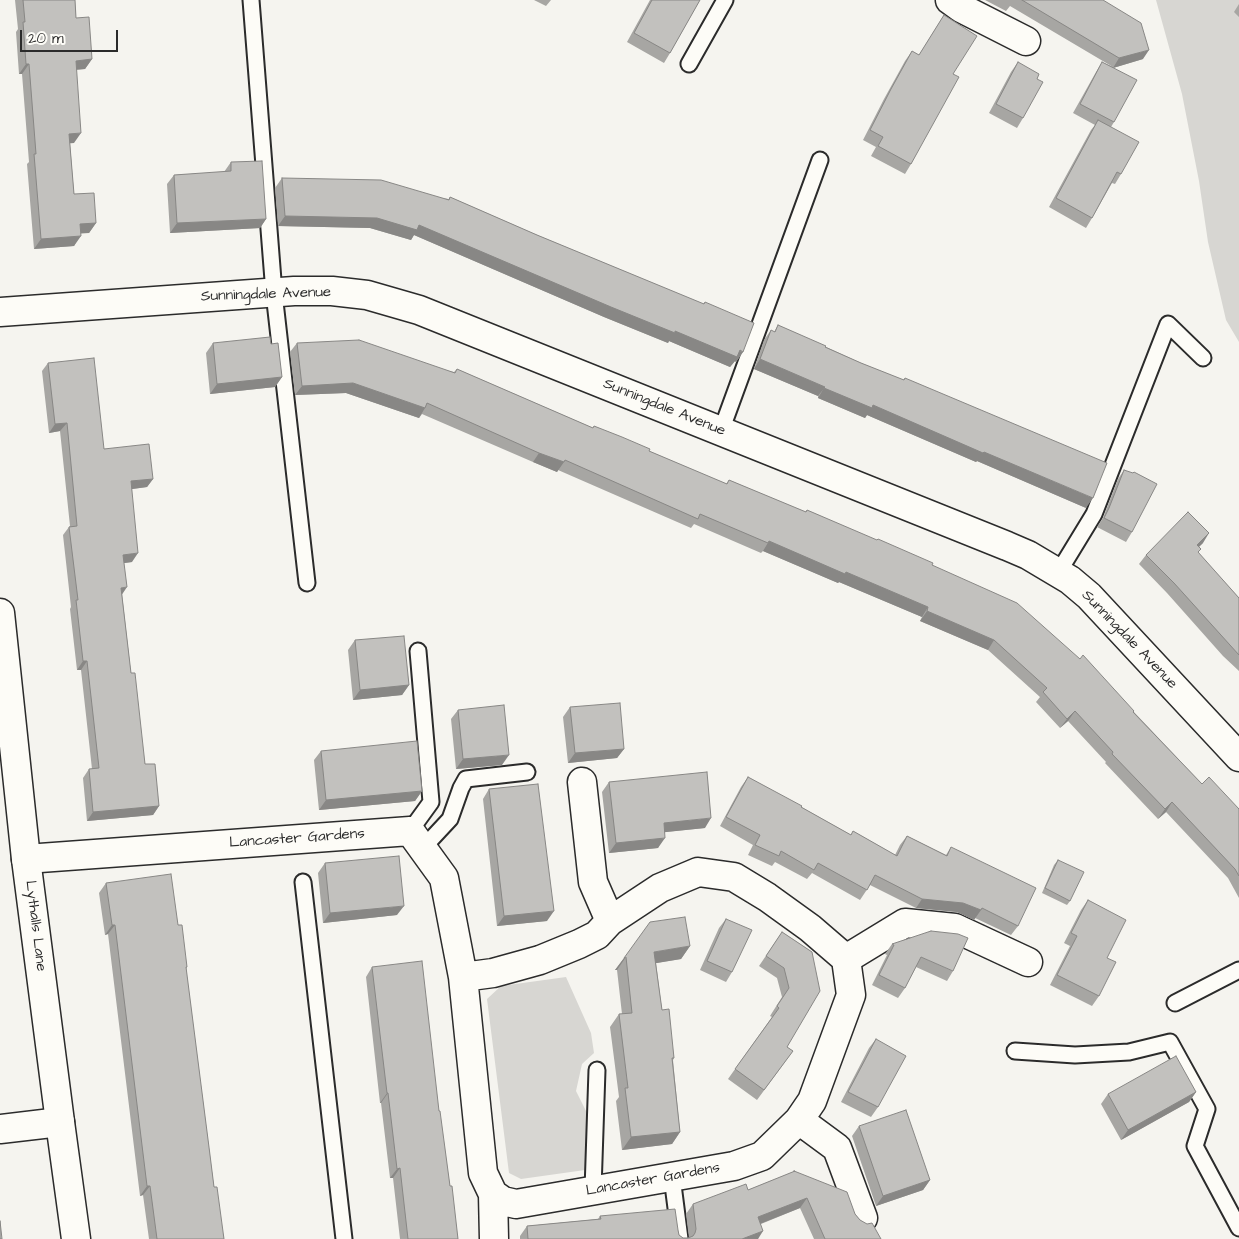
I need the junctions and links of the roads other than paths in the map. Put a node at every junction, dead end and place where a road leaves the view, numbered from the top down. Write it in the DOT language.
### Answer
graph roads {
  1 [pos="251,0"];
  2 [pos="726,0"];
  3 [pos="950,0"];
  4 [pos="1026,41"];
  5 [pos="689,64"];
  6 [pos="820,160"];
  7 [pos="274,293"];
  8 [pos="0,312"];
  9 [pos="1203,358"];
  10 [pos="721,431"];
  11 [pos="1058,573"];
  12 [pos="307,584"];
  13 [pos="0,613"];
  14 [pos="418,651"];
  15 [pos="1239,757"];
  16 [pos="528,772"];
  17 [pos="582,782"];
  18 [pos="416,839"];
  19 [pos="26,859"];
  20 [pos="302,882"];
  21 [pos="610,921"];
  22 [pos="846,959"];
  23 [pos="1028,962"];
  24 [pos="1239,970"];
  25 [pos="463,977"];
  26 [pos="1175,1003"];
  27 [pos="1015,1051"];
  28 [pos="597,1070"];
  29 [pos="799,1120"];
  30 [pos="60,1122"];
  31 [pos="0,1129"];
  32 [pos="672,1177"];
  33 [pos="593,1190"];
  34 [pos="493,1194"];
  35 [pos="863,1218"];
  36 [pos="1239,1228"];
  37 [pos="76,1239"];
  38 [pos="344,1239"];
  39 [pos="494,1239"];
  40 [pos="680,1239"];
  1 -- 7 [label="lane"];
  2 -- 5 [label="lane"];
  3 -- 4 [label="street"];
  6 -- 10 [label="lane"];
  7 -- 8 [label="street, Sunningdale Avenue"];
  7 -- 10 [label="street, Sunningdale Avenue"];
  7 -- 12 [label="lane"];
  9 -- 11 [label="lane"];
  10 -- 11 [label="street, Sunningdale Avenue"];
  11 -- 15 [label="street, Sunningdale Avenue"];
  13 -- 19 [label="street, Lythalls Lane"];
  14 -- 18 [label="lane"];
  16 -- 18 [label="lane"];
  17 -- 21 [label="street"];
  18 -- 19 [label="street, Lancaster Gardens"];
  18 -- 25 [label="street"];
  19 -- 30 [label="street, Lythalls Lane"];
  20 -- 38 [label="lane"];
  21 -- 22 [label="street"];
  21 -- 25 [label="street"];
  22 -- 23 [label="street"];
  22 -- 29 [label="street, Lancaster Gardens"];
  24 -- 26 [label="lane"];
  25 -- 34 [label="street"];
  27 -- 36 [label="lane"];
  28 -- 33 [label="lane"];
  29 -- 32 [label="street, Lancaster Gardens"];
  29 -- 35 [label="street"];
  30 -- 31 [label="street"];
  30 -- 37 [label="street, Lythalls Lane"];
  32 -- 33 [label="street, Lancaster Gardens"];
  32 -- 40 [label="lane"];
  33 -- 34 [label="street, Lancaster Gardens"];
  34 -- 39 [label="street"];
}
